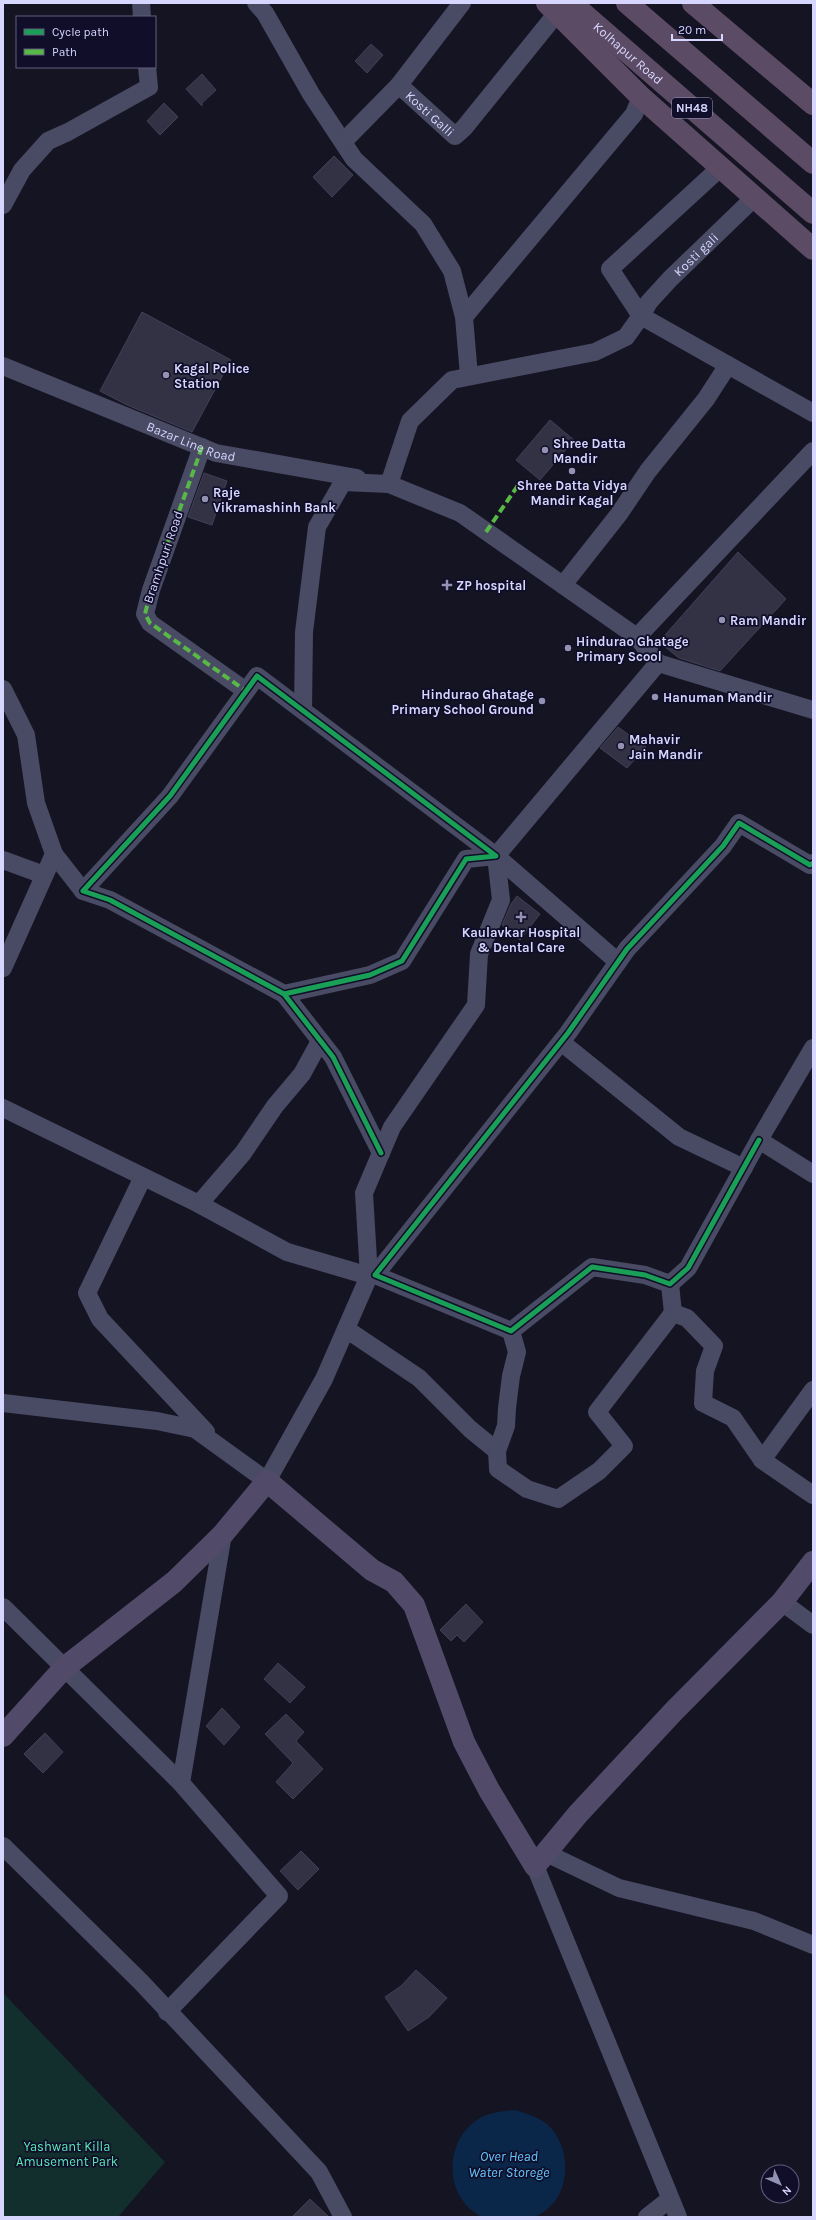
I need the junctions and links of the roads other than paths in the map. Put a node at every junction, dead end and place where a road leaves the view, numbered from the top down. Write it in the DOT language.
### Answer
graph roads {
  1 [pos="141,3"];
  2 [pos="256,3"];
  3 [pos="462,3"];
  4 [pos="627,3"];
  5 [pos="693,3"];
  6 [pos="558,6"];
  7 [pos="142,16"];
  8 [pos="147,68"];
  9 [pos="399,85"];
  10 [pos="641,96"];
  11 [pos="813,104"];
  12 [pos="343,142"];
  13 [pos="813,163"];
  14 [pos="721,167"];
  15 [pos="755,198"];
  16 [pos="3,205"];
  17 [pos="813,213"];
  18 [pos="813,249"];
  19 [pos="641,316"];
  20 [pos="464,317"];
  21 [pos="728,365"];
  22 [pos="3,366"];
  23 [pos="469,376"];
  24 [pos="813,413"];
  25 [pos="202,447"];
  26 [pos="813,451"];
  27 [pos="389,484"];
  28 [pos="563,585"];
  29 [pos="637,637"];
  30 [pos="658,663"];
  31 [pos="3,689"];
  32 [pos="246,691"];
  33 [pos="303,710"];
  34 [pos="813,710"];
  35 [pos="54,854"];
  36 [pos="496,856"];
  37 [pos="3,860"];
  38 [pos="813,863"];
  39 [pos="44,876"];
  40 [pos="83,890"];
  41 [pos="618,962"];
  42 [pos="3,968"];
  43 [pos="284,994"];
  44 [pos="320,1041"];
  45 [pos="561,1042"];
  46 [pos="813,1048"];
  47 [pos="3,1108"];
  48 [pos="759,1140"];
  49 [pos="381,1153"];
  50 [pos="744,1168"];
  51 [pos="813,1174"];
  52 [pos="143,1177"];
  53 [pos="199,1204"];
  54 [pos="369,1276"];
  55 [pos="670,1284"];
  56 [pos="672,1313"];
  57 [pos="346,1329"];
  58 [pos="511,1331"];
  59 [pos="813,1390"];
  60 [pos="3,1403"];
  61 [pos="219,1446"];
  62 [pos="497,1451"];
  63 [pos="762,1460"];
  64 [pos="267,1481"];
  65 [pos="813,1495"];
  66 [pos="223,1534"];
  67 [pos="813,1562"];
  68 [pos="782,1602"];
  69 [pos="3,1607"];
  70 [pos="813,1625"];
  71 [pos="64,1668"];
  72 [pos="3,1736"];
  73 [pos="181,1783"];
  74 [pos="3,1846"];
  75 [pos="541,1860"];
  76 [pos="813,1945"];
  77 [pos="167,2012"];
  78 [pos="670,2199"];
  79 [pos="343,2217"];
  80 [pos="647,2217"];
  81 [pos="678,2217"];
  1 -- 7 [label="street"];
  2 -- 12 [label="street"];
  3 -- 9 [label="street"];
  4 -- 13 [label="highway, NH48"];
  5 -- 11 [label="highway"];
  6 -- 9 [label="street, Kosti Galli"];
  6 -- 10 [label="highway"];
  6 -- 17 [label="highway, Kolhapur Road / NH48"];
  8 -- 16 [label="street"];
  9 -- 12 [label="street, Kosti Galli"];
  10 -- 14 [label="highway"];
  10 -- 20 [label="street"];
  12 -- 20 [label="street"];
  14 -- 15 [label="highway"];
  14 -- 19 [label="street"];
  15 -- 18 [label="highway"];
  15 -- 19 [label="street, Kosti gali"];
  19 -- 21 [label="street"];
  19 -- 23 [label="street, Kosti gali"];
  20 -- 23 [label="street"];
  21 -- 24 [label="street"];
  21 -- 28 [label="street"];
  22 -- 25 [label="street, Bazar Line Road"];
  23 -- 27 [label="street, Kosti gali"];
  25 -- 27 [label="street, Bazar Line Road"];
  25 -- 32 [label="street, Bramhpuri Road"];
  26 -- 29 [label="street"];
  27 -- 28 [label="street"];
  27 -- 33 [label="street"];
  28 -- 29 [label="street"];
  29 -- 30 [label="street"];
  30 -- 34 [label="street"];
  30 -- 36 [label="street"];
  31 -- 35 [label="street"];
  32 -- 33 [label="street"];
  32 -- 40 [label="street"];
  33 -- 36 [label="street"];
  35 -- 39 [label="street"];
  35 -- 40 [label="street"];
  36 -- 41 [label="street"];
  36 -- 43 [label="street"];
  36 -- 49 [label="street"];
  37 -- 39 [label="street"];
  38 -- 41 [label="street"];
  39 -- 42 [label="street"];
  40 -- 43 [label="street"];
  41 -- 45 [label="street"];
  43 -- 44 [label="street"];
  44 -- 49 [label="street"];
  44 -- 53 [label="street"];
  45 -- 50 [label="street"];
  45 -- 58 [label="street"];
  46 -- 48 [label="street"];
  47 -- 52 [label="street"];
  48 -- 50 [label="street"];
  48 -- 51 [label="street"];
  49 -- 54 [label="street"];
  50 -- 55 [label="street"];
  52 -- 53 [label="street"];
  52 -- 61 [label="street"];
  53 -- 54 [label="street"];
  54 -- 57 [label="street"];
  55 -- 56 [label="street"];
  55 -- 58 [label="street"];
  56 -- 62 [label="street"];
  56 -- 63 [label="street"];
  57 -- 62 [label="street"];
  57 -- 64 [label="street"];
  58 -- 62 [label="street"];
  59 -- 63 [label="street"];
  60 -- 61 [label="street"];
  61 -- 64 [label="street"];
  63 -- 65 [label="street"];
  64 -- 66 [label="main road"];
  64 -- 75 [label="main road"];
  66 -- 71 [label="main road"];
  66 -- 73 [label="street"];
  67 -- 68 [label="main road"];
  68 -- 70 [label="street"];
  68 -- 75 [label="main road"];
  69 -- 71 [label="street"];
  71 -- 72 [label="main road"];
  71 -- 73 [label="street"];
  73 -- 77 [label="street"];
  74 -- 77 [label="street"];
  75 -- 76 [label="street"];
  75 -- 78 [label="street"];
  77 -- 79 [label="street"];
  78 -- 80 [label="street"];
  78 -- 81 [label="street"];
}
